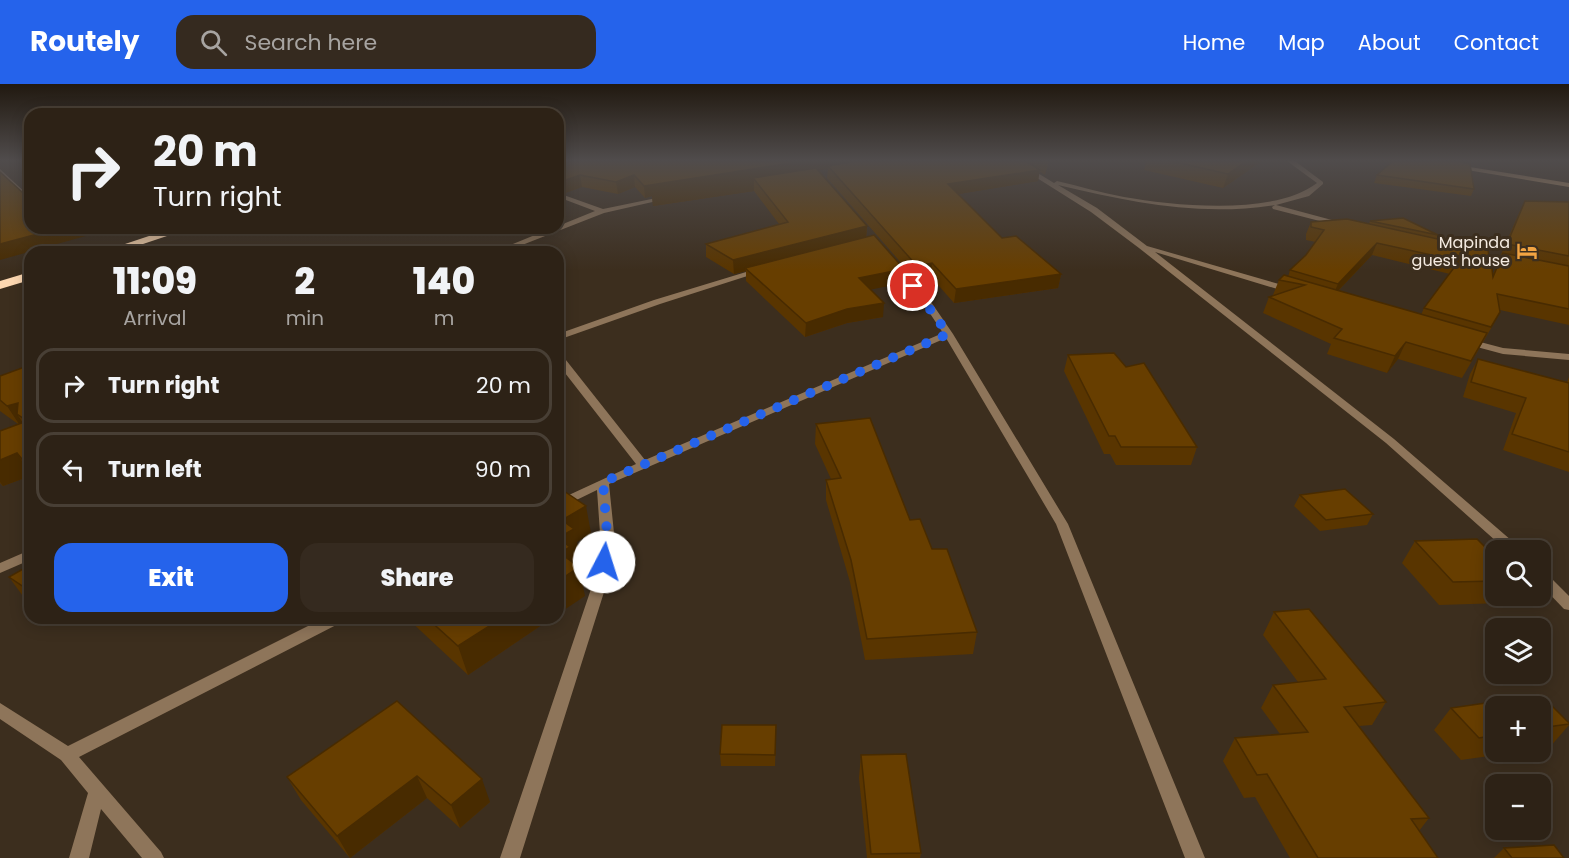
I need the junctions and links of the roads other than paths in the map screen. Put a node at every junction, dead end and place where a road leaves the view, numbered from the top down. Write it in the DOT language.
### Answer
graph roads {
  1 [pos="564,197"];
  2 [pos="674,197"];
  3 [pos="1073,197"];
  4 [pos="1116,197"];
  5 [pos="1301,197"];
  6 [pos="1272,206"];
  7 [pos="602,211"];
  8 [pos="564,226"];
  9 [pos="1353,229"];
  10 [pos="166,234"];
  11 [pos="543,234"];
  12 [pos="126,246"];
  13 [pos="512,246"];
  14 [pos="1142,246"];
  15 [pos="882,251"];
  16 [pos="766,270"];
  17 [pos="24,278"];
  18 [pos="0,285"];
  19 [pos="1301,293"];
  20 [pos="948,334"];
  21 [pos="564,335"];
  22 [pos="1460,339"];
  23 [pos="1569,357"];
  24 [pos="564,365"];
  25 [pos="643,465"];
  26 [pos="603,482"];
  27 [pos="564,502"];
  28 [pos="1503,540"];
  29 [pos="24,558"];
  30 [pos="0,568"];
  31 [pos="1551,586"];
  32 [pos="1569,604"];
  33 [pos="325,624"];
  34 [pos="0,710"];
  35 [pos="67,755"];
  36 [pos="97,791"];
  37 [pos="79,858"];
  38 [pos="154,858"];
  39 [pos="510,858"];
  40 [pos="1195,858"];
  1 -- 7 [label="street"];
  2 -- 7 [label="street"];
  3 -- 14 [label="street"];
  4 -- 6 [label="street"];
  5 -- 6 [label="street"];
  6 -- 9 [label="street"];
  7 -- 8 [label="street"];
  10 -- 12 [label="highway"];
  11 -- 13 [label="street"];
  14 -- 19 [label="street"];
  14 -- 28 [label="street"];
  15 -- 20 [label="street"];
  16 -- 21 [label="street"];
  17 -- 18 [label="highway"];
  20 -- 25 [label="street"];
  20 -- 40 [label="street"];
  22 -- 23 [label="street"];
  24 -- 25 [label="street"];
  25 -- 26 [label="street"];
  26 -- 27 [label="street"];
  26 -- 39 [label="street"];
  29 -- 30 [label="street"];
  31 -- 32 [label="street"];
  33 -- 35 [label="street"];
  34 -- 35 [label="street"];
  35 -- 36 [label="street"];
  36 -- 37 [label="street"];
  36 -- 38 [label="street"];
}
